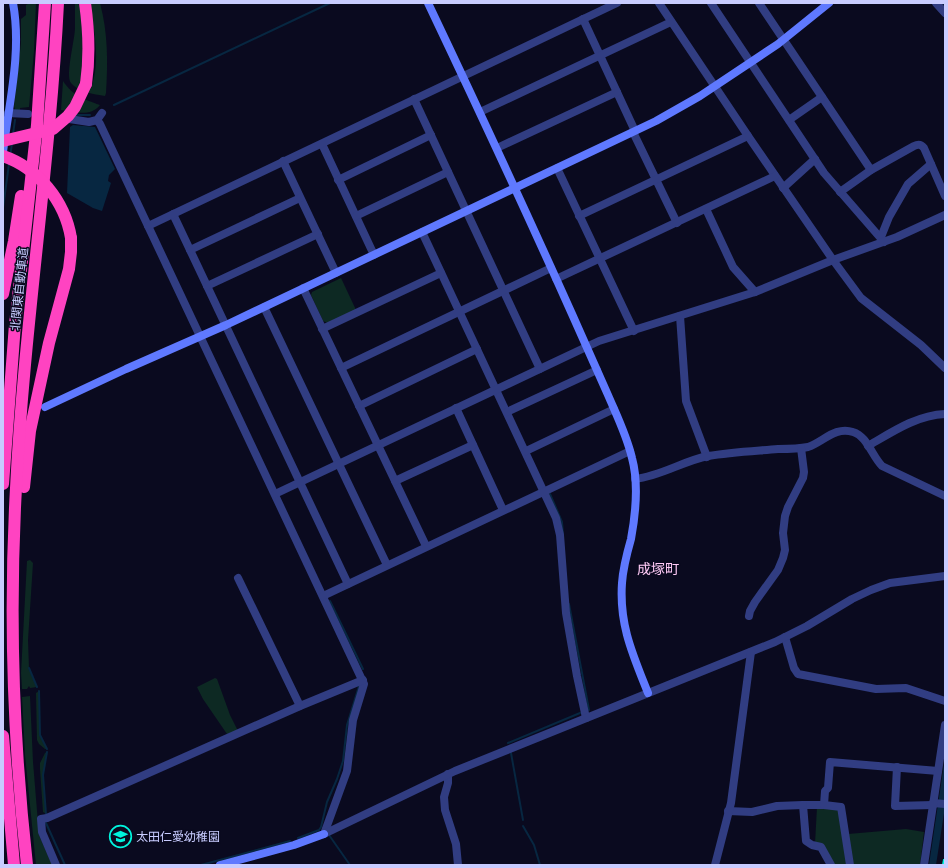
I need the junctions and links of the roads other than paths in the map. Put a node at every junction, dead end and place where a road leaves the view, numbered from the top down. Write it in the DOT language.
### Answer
graph roads {
  1 [pos="13,3"];
  2 [pos="45,3"];
  3 [pos="58,3"];
  4 [pos="85,3"];
  5 [pos="428,3"];
  6 [pos="617,3"];
  7 [pos="659,3"];
  8 [pos="711,3"];
  9 [pos="759,3"];
  10 [pos="829,3"];
  11 [pos="936,3"];
  12 [pos="945,13"];
  13 [pos="583,19"];
  14 [pos="671,22"];
  15 [pos="784,40"];
  16 [pos="600,56"];
  17 [pos="750,63"];
  18 [pos="463,76"];
  19 [pos="714,86"];
  20 [pos="616,92"];
  21 [pos="822,97"];
  22 [pos="414,99"];
  23 [pos="480,112"];
  24 [pos="8,113"];
  25 [pos="102,113"];
  26 [pos="28,114"];
  27 [pos="60,117"];
  28 [pos="97,120"];
  29 [pos="789,120"];
  30 [pos="37,125"];
  31 [pos="634,132"];
  32 [pos="431,136"];
  33 [pos="748,136"];
  34 [pos="3,141"];
  35 [pos="322,144"];
  36 [pos="497,148"];
  37 [pos="3,152"];
  38 [pos="3,156"];
  39 [pos="814,159"];
  40 [pos="282,162"];
  41 [pos="931,164"];
  42 [pos="557,168"];
  43 [pos="871,170"];
  44 [pos="448,172"];
  45 [pos="775,176"];
  46 [pos="338,180"];
  47 [pos="656,180"];
  48 [pos="516,188"];
  49 [pos="784,188"];
  50 [pos="840,192"];
  51 [pos="945,196"];
  52 [pos="300,198"];
  53 [pos="706,209"];
  54 [pos="466,211"];
  55 [pos="173,214"];
  56 [pos="356,216"];
  57 [pos="580,216"];
  58 [pos="945,216"];
  59 [pos="676,223"];
  60 [pos="148,226"];
  61 [pos="422,232"];
  62 [pos="318,234"];
  63 [pos="882,240"];
  64 [pos="190,250"];
  65 [pos="374,255"];
  66 [pos="600,259"];
  67 [pos="833,260"];
  68 [pos="551,268"];
  69 [pos="336,273"];
  70 [pos="441,273"];
  71 [pos="556,280"];
  72 [pos="207,286"];
  73 [pos="303,288"];
  74 [pos="503,290"];
  75 [pos="755,292"];
  76 [pos="3,294"];
  77 [pos="264,307"];
  78 [pos="459,311"];
  79 [pos="680,316"];
  80 [pos="226,325"];
  81 [pos="322,329"];
  82 [pos="634,331"];
  83 [pos="201,337"];
  84 [pos="586,347"];
  85 [pos="477,349"];
  86 [pos="341,368"];
  87 [pos="945,368"];
  88 [pos="540,369"];
  89 [pos="596,370"];
  90 [pos="496,389"];
  91 [pos="359,406"];
  92 [pos="45,407"];
  93 [pos="456,408"];
  94 [pos="614,409"];
  95 [pos="507,412"];
  96 [pos="945,414"];
  97 [pos="378,445"];
  98 [pos="473,445"];
  99 [pos="868,446"];
  100 [pos="801,448"];
  101 [pos="630,450"];
  102 [pos="526,451"];
  103 [pos="707,456"];
  104 [pos="339,464"];
  105 [pos="636,479"];
  106 [pos="395,481"];
  107 [pos="300,482"];
  108 [pos="3,484"];
  109 [pos="544,490"];
  110 [pos="275,494"];
  111 [pos="945,496"];
  112 [pos="503,510"];
  113 [pos="426,546"];
  114 [pos="14,553"];
  115 [pos="387,565"];
  116 [pos="945,576"];
  117 [pos="238,578"];
  118 [pos="348,584"];
  119 [pos="323,596"];
  120 [pos="749,616"];
  121 [pos="785,637"];
  122 [pos="751,652"];
  123 [pos="363,680"];
  124 [pos="648,694"];
  125 [pos="945,702"];
  126 [pos="300,706"];
  127 [pos="586,718"];
  128 [pos="945,724"];
  129 [pos="3,736"];
  130 [pos="897,767"];
  131 [pos="938,770"];
  132 [pos="448,774"];
  133 [pos="934,804"];
  134 [pos="945,804"];
  135 [pos="803,805"];
  136 [pos="824,805"];
  137 [pos="728,811"];
  138 [pos="324,834"];
  139 [pos="14,865"];
  140 [pos="27,865"];
  141 [pos="56,865"];
  142 [pos="220,865"];
  143 [pos="458,865"];
  144 [pos="715,865"];
  145 [pos="831,865"];
  146 [pos="850,865"];
  147 [pos="924,865"];
  1 -- 24 [label="street"];
  2 -- 30 [label="highway, 北関東自動車道"];
  3 -- 114 [label="highway, 北関東自動車道"];
  4 -- 34 [label="highway, bridge"];
  5 -- 18 [label="street"];
  6 -- 13 [label="street"];
  7 -- 14 [label="street"];
  8 -- 17 [label="street"];
  9 -- 15 [label="street"];
  10 -- 15 [label="street"];
  11 -- 12 [label="street"];
  13 -- 16 [label="street"];
  13 -- 18 [label="street"];
  14 -- 16 [label="street"];
  14 -- 19 [label="street"];
  15 -- 17 [label="street"];
  15 -- 21 [label="street"];
  16 -- 20 [label="street"];
  16 -- 23 [label="street"];
  17 -- 19 [label="street"];
  17 -- 29 [label="street"];
  18 -- 22 [label="street"];
  18 -- 23 [label="street"];
  19 -- 31 [label="street"];
  19 -- 33 [label="street"];
  20 -- 31 [label="street"];
  20 -- 36 [label="street"];
  21 -- 29 [label="street"];
  21 -- 43 [label="street"];
  22 -- 32 [label="street"];
  22 -- 35 [label="street"];
  23 -- 36 [label="street"];
  24 -- 26 [label="street"];
  24 -- 37 [label="street"];
  25 -- 28 [label="street"];
  27 -- 28 [label="street"];
  28 -- 60 [label="street"];
  29 -- 39 [label="street"];
  30 -- 76 [label="highway"];
  30 -- 108 [label="highway, 北関東自動車道"];
  31 -- 42 [label="street"];
  31 -- 47 [label="street"];
  32 -- 44 [label="street"];
  32 -- 46 [label="street"];
  33 -- 45 [label="street"];
  33 -- 47 [label="street"];
  35 -- 40 [label="street"];
  35 -- 46 [label="street"];
  36 -- 48 [label="street"];
  38 -- 114 [label="highway, bridge"];
  39 -- 49 [label="street"];
  39 -- 50 [label="street"];
  40 -- 52 [label="street"];
  40 -- 55 [label="street"];
  41 -- 43 [label="street"];
  41 -- 51 [label="street"];
  41 -- 63 [label="street"];
  42 -- 48 [label="street"];
  42 -- 57 [label="street"];
  43 -- 50 [label="street"];
  44 -- 54 [label="street"];
  44 -- 56 [label="street"];
  45 -- 49 [label="street"];
  45 -- 53 [label="street"];
  46 -- 56 [label="street"];
  47 -- 57 [label="street"];
  47 -- 59 [label="street"];
  48 -- 54 [label="street"];
  48 -- 68 [label="street"];
  49 -- 67 [label="street"];
  50 -- 63 [label="street"];
  52 -- 62 [label="street"];
  52 -- 64 [label="street"];
  53 -- 59 [label="street"];
  53 -- 75 [label="street"];
  54 -- 61 [label="street"];
  54 -- 74 [label="street"];
  55 -- 60 [label="street"];
  55 -- 64 [label="street"];
  56 -- 65 [label="street"];
  57 -- 66 [label="street"];
  58 -- 63 [label="street"];
  59 -- 66 [label="street"];
  60 -- 83 [label="street"];
  61 -- 65 [label="street"];
  61 -- 70 [label="street"];
  62 -- 69 [label="street"];
  62 -- 72 [label="street"];
  63 -- 67 [label="street"];
  64 -- 72 [label="street"];
  65 -- 69 [label="street"];
  66 -- 71 [label="street"];
  66 -- 82 [label="street"];
  67 -- 75 [label="street"];
  67 -- 87 [label="street"];
  68 -- 71 [label="street"];
  68 -- 74 [label="street"];
  69 -- 73 [label="street"];
  70 -- 78 [label="street"];
  70 -- 81 [label="street"];
  71 -- 84 [label="street"];
  72 -- 80 [label="street"];
  73 -- 77 [label="street"];
  73 -- 81 [label="street"];
  74 -- 78 [label="street"];
  74 -- 88 [label="street"];
  75 -- 79 [label="street"];
  77 -- 80 [label="street"];
  77 -- 104 [label="street"];
  78 -- 85 [label="street"];
  78 -- 86 [label="street"];
  79 -- 82 [label="street"];
  79 -- 103 [label="street"];
  80 -- 83 [label="street"];
  80 -- 107 [label="street"];
  81 -- 86 [label="street"];
  82 -- 84 [label="street"];
  83 -- 92 [label="street"];
  83 -- 110 [label="street"];
  84 -- 88 [label="street"];
  84 -- 89 [label="street"];
  85 -- 90 [label="street"];
  85 -- 91 [label="street"];
  86 -- 91 [label="street"];
  88 -- 90 [label="street"];
  89 -- 94 [label="street"];
  89 -- 95 [label="street"];
  90 -- 93 [label="street"];
  90 -- 95 [label="street"];
  91 -- 97 [label="street"];
  93 -- 97 [label="street"];
  93 -- 98 [label="street"];
  94 -- 101 [label="street"];
  94 -- 102 [label="street"];
  95 -- 102 [label="street"];
  96 -- 99 [label="street"];
  97 -- 104 [label="street"];
  97 -- 106 [label="street"];
  98 -- 106 [label="street"];
  98 -- 112 [label="street"];
  99 -- 100 [label="street"];
  99 -- 111 [label="street"];
  100 -- 103 [label="street"];
  100 -- 120 [label="street"];
  101 -- 105 [label="street"];
  101 -- 109 [label="street"];
  102 -- 109 [label="street"];
  103 -- 105 [label="street"];
  104 -- 107 [label="street"];
  104 -- 115 [label="street"];
  105 -- 124 [label="street"];
  106 -- 113 [label="street"];
  107 -- 110 [label="street"];
  107 -- 118 [label="street"];
  109 -- 112 [label="street"];
  109 -- 127 [label="street"];
  110 -- 119 [label="street"];
  112 -- 113 [label="street"];
  113 -- 115 [label="street"];
  114 -- 140 [label="highway, 北関東自動車道"];
  115 -- 118 [label="street"];
  116 -- 121 [label="street"];
  117 -- 126 [label="street"];
  118 -- 119 [label="street"];
  119 -- 123 [label="street"];
  121 -- 122 [label="street"];
  121 -- 125 [label="street"];
  122 -- 124 [label="street"];
  122 -- 137 [label="street"];
  123 -- 126 [label="street"];
  123 -- 138 [label="street"];
  124 -- 127 [label="street"];
  126 -- 141 [label="street"];
  127 -- 132 [label="street"];
  128 -- 131 [label="street"];
  129 -- 139 [label="highway"];
  130 -- 131 [label="street"];
  130 -- 133 [label="street"];
  130 -- 136 [label="street"];
  131 -- 133 [label="street"];
  132 -- 138 [label="street"];
  132 -- 143 [label="street"];
  133 -- 134 [label="street"];
  133 -- 147 [label="street"];
  135 -- 136 [label="street"];
  135 -- 137 [label="street"];
  135 -- 145 [label="street"];
  136 -- 146 [label="street"];
  137 -- 144 [label="street"];
  138 -- 142 [label="street"];
}
